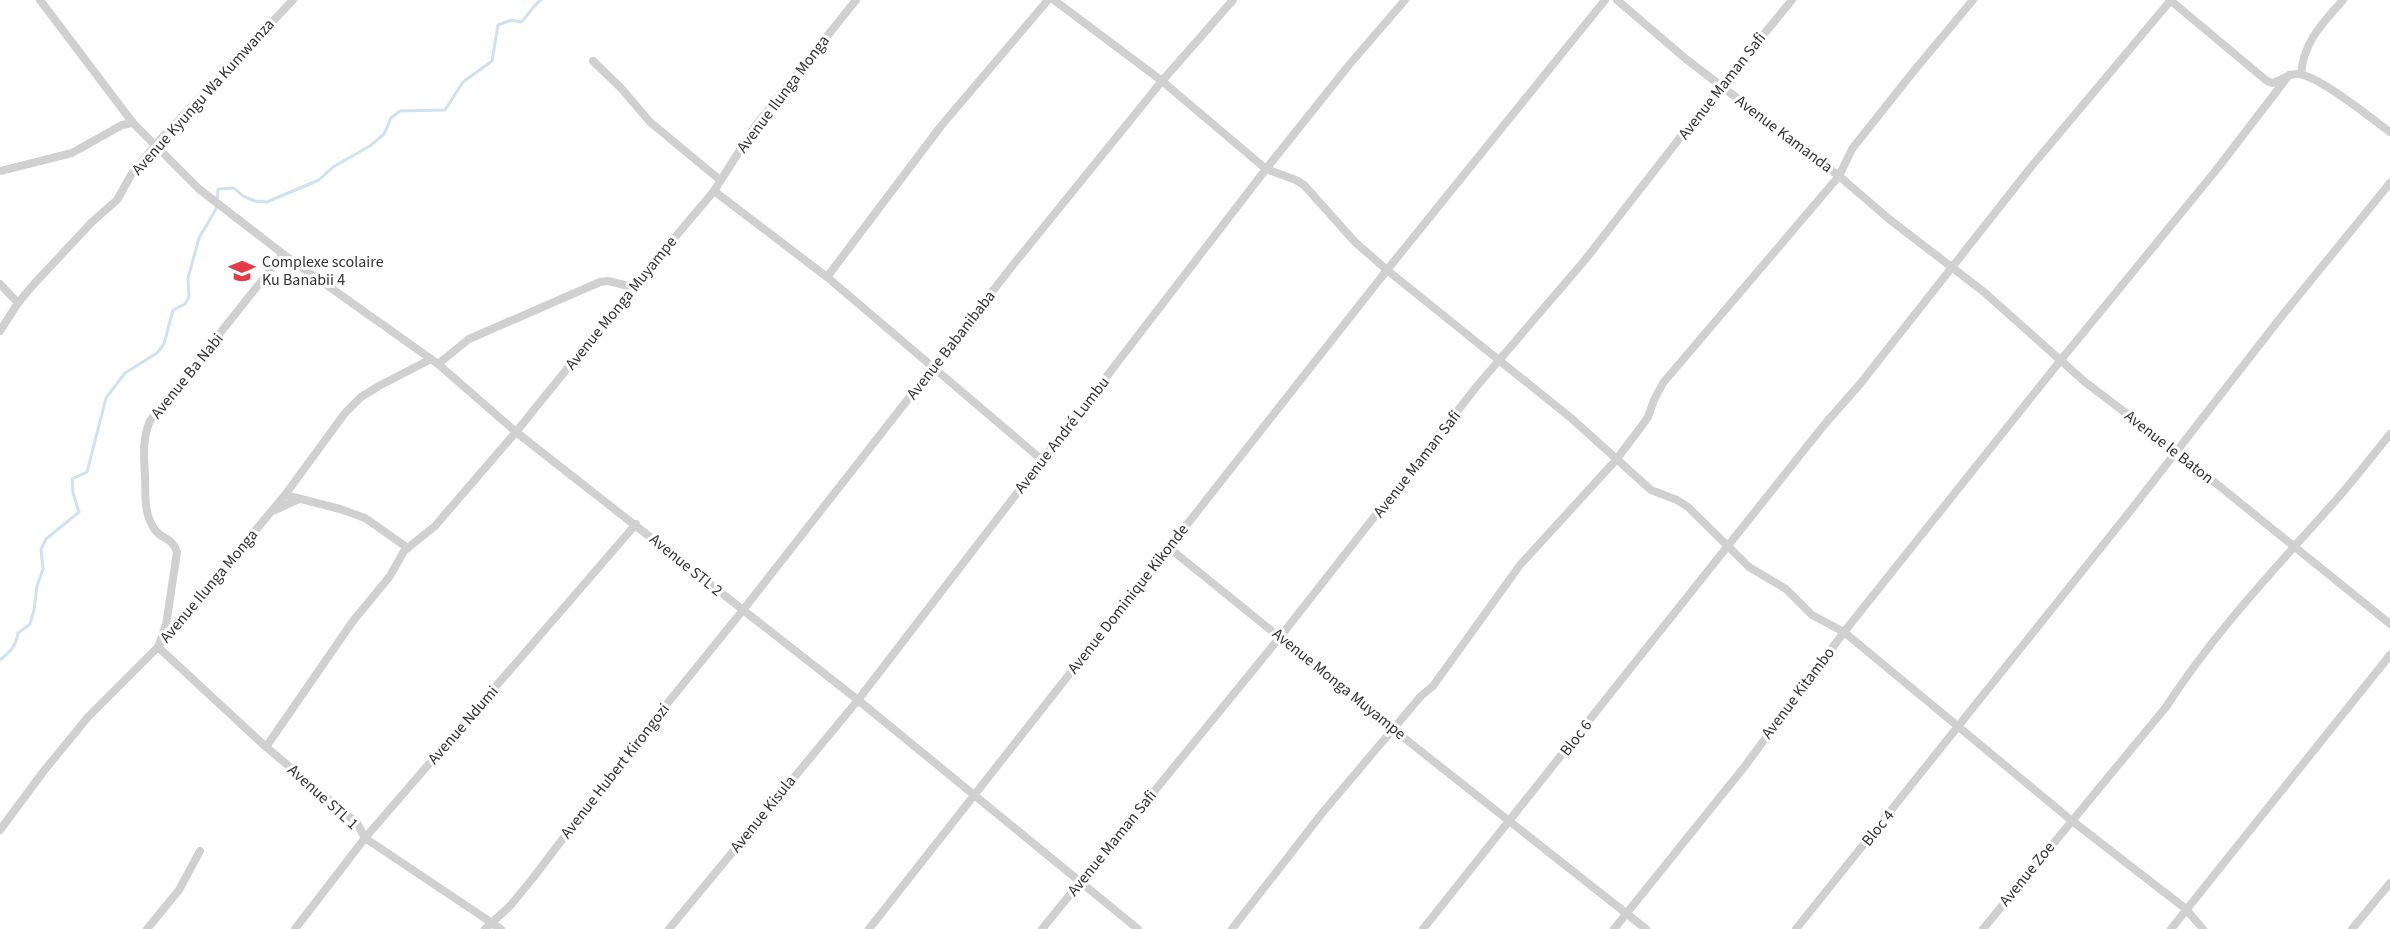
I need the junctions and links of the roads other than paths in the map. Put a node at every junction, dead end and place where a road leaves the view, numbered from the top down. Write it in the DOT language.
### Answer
graph roads {
  1 [pos="40,0"];
  2 [pos="292,0"];
  3 [pos="856,0"];
  4 [pos="1048,0"];
  5 [pos="1054,0"];
  6 [pos="1233,0"];
  7 [pos="1405,0"];
  8 [pos="1605,0"];
  9 [pos="1617,0"];
  10 [pos="1792,0"];
  11 [pos="1973,0"];
  12 [pos="2171,0"];
  13 [pos="2343,0"];
  14 [pos="593,61"];
  15 [pos="2301,74"];
  16 [pos="2289,75"];
  17 [pos="1162,81"];
  18 [pos="1721,87"];
  19 [pos="133,123"];
  20 [pos="2390,132"];
  21 [pos="154,145"];
  22 [pos="1266,169"];
  23 [pos="0,171"];
  24 [pos="1839,176"];
  25 [pos="720,180"];
  26 [pos="2390,183"];
  27 [pos="714,191"];
  28 [pos="283,254"];
  29 [pos="1951,268"];
  30 [pos="1387,270"];
  31 [pos="827,277"];
  32 [pos="0,284"];
  33 [pos="633,287"];
  34 [pos="18,303"];
  35 [pos="0,331"];
  36 [pos="1500,360"];
  37 [pos="435,361"];
  38 [pos="2060,361"];
  39 [pos="934,366"];
  40 [pos="516,432"];
  41 [pos="2390,434"];
  42 [pos="2176,451"];
  43 [pos="1042,460"];
  44 [pos="1616,460"];
  45 [pos="285,495"];
  46 [pos="299,499"];
  47 [pos="271,512"];
  48 [pos="636,524"];
  49 [pos="1728,546"];
  50 [pos="1168,547"];
  51 [pos="2294,547"];
  52 [pos="408,548"];
  53 [pos="743,610"];
  54 [pos="2390,624"];
  55 [pos="1844,632"];
  56 [pos="1280,637"];
  57 [pos="158,647"];
  58 [pos="2390,655"];
  59 [pos="858,700"];
  60 [pos="1959,727"];
  61 [pos="1394,730"];
  62 [pos="266,747"];
  63 [pos="975,796"];
  64 [pos="2071,820"];
  65 [pos="1510,821"];
  66 [pos="0,830"];
  67 [pos="365,838"];
  68 [pos="200,851"];
  69 [pos="1079,883"];
  70 [pos="2390,883"];
  71 [pos="2186,909"];
  72 [pos="1627,914"];
  73 [pos="493,922"];
  74 [pos="147,929"];
  75 [pos="296,929"];
  76 [pos="485,929"];
  77 [pos="501,929"];
  78 [pos="669,929"];
  79 [pos="869,929"];
  80 [pos="1042,929"];
  81 [pos="1138,929"];
  82 [pos="1232,929"];
  83 [pos="1423,929"];
  84 [pos="1614,929"];
  85 [pos="1646,929"];
  86 [pos="1797,929"];
  87 [pos="1983,929"];
  88 [pos="2171,929"];
  89 [pos="2203,929"];
  90 [pos="2352,929"];
  1 -- 19 [label="street"];
  2 -- 21 [label="street, Avenue Kyungu Wa Kumwanza"];
  3 -- 25 [label="street, Avenue Ilunga Monga"];
  4 -- 31 [label="street"];
  5 -- 17 [label="street"];
  6 -- 17 [label="street, Avenue Babanibaba"];
  7 -- 22 [label="street, Avenue André Lumbu"];
  8 -- 30 [label="street, Avenue Dominique Kikonde"];
  9 -- 18 [label="street, Avenue Kamanda"];
  10 -- 18 [label="street, Avenue Maman Safi"];
  11 -- 24 [label="street"];
  12 -- 16 [label="street"];
  12 -- 29 [label="street, Bloc 6"];
  13 -- 15 [label="street"];
  14 -- 25 [label="street"];
  15 -- 16 [label="street"];
  15 -- 20 [label="street"];
  16 -- 38 [label="street"];
  17 -- 22 [label="street"];
  17 -- 39 [label="street, Avenue Babanibaba"];
  18 -- 24 [label="street, Avenue Kamanda"];
  18 -- 36 [label="street, Avenue Maman Safi"];
  19 -- 21 [label="street"];
  19 -- 23 [label="street"];
  21 -- 28 [label="street, Avenue STL 2"];
  21 -- 34 [label="street, Avenue Kyungu Wa Kumwanza"];
  22 -- 30 [label="street"];
  22 -- 43 [label="street, Avenue André Lumbu"];
  24 -- 29 [label="street, Avenue Kamanda"];
  24 -- 44 [label="street"];
  25 -- 27 [label="street, Avenue Ilunga Monga"];
  26 -- 42 [label="street, Bloc 4"];
  27 -- 31 [label="street"];
  27 -- 33 [label="street, Avenue Monga Muyampe"];
  28 -- 37 [label="street, Avenue STL 2"];
  28 -- 57 [label="street, Avenue Ba Nabi"];
  29 -- 38 [label="street, Avenue le Baton"];
  29 -- 49 [label="street, Bloc 6"];
  30 -- 36 [label="street"];
  30 -- 50 [label="street, Avenue Dominique Kikonde"];
  31 -- 39 [label="street"];
  32 -- 34 [label="street"];
  33 -- 37 [label="street, Avenue Ilunga Monga"];
  33 -- 40 [label="street, Avenue Monga Muyampe"];
  34 -- 35 [label="street, Avenue Kyungu Wa Kumwanza"];
  36 -- 44 [label="street"];
  36 -- 56 [label="street, Avenue Maman Safi"];
  37 -- 40 [label="street, Avenue STL 2"];
  37 -- 45 [label="street, Avenue Ilunga Monga"];
  38 -- 42 [label="street, Avenue le Baton"];
  38 -- 55 [label="street"];
  39 -- 43 [label="street"];
  39 -- 53 [label="street, Avenue Babanibaba"];
  40 -- 48 [label="street, Avenue STL 2"];
  40 -- 52 [label="street, Avenue Monga Muyampe"];
  41 -- 51 [label="street, Avenue Zoe"];
  42 -- 51 [label="street, Avenue le Baton"];
  42 -- 60 [label="street, Bloc 4"];
  43 -- 59 [label="street, Avenue André Lumbu"];
  44 -- 49 [label="street"];
  44 -- 61 [label="street"];
  45 -- 46 [label="street"];
  45 -- 47 [label="street, Avenue Ilunga Monga"];
  46 -- 47 [label="street"];
  46 -- 52 [label="street"];
  47 -- 57 [label="street, Avenue Ilunga Monga"];
  48 -- 53 [label="street, Avenue STL 2"];
  48 -- 67 [label="street, Avenue Ndumi"];
  49 -- 55 [label="street"];
  49 -- 65 [label="street, Bloc 6"];
  50 -- 56 [label="street, Avenue Monga Muyampe"];
  50 -- 63 [label="street, Avenue Dominique Kikonde"];
  51 -- 54 [label="street, Avenue le Baton"];
  51 -- 64 [label="street, Avenue Zoe"];
  52 -- 62 [label="street, Avenue Monga Muyampe"];
  53 -- 59 [label="street, Avenue STL 2"];
  53 -- 73 [label="street, Avenue Hubert Kirongozi"];
  55 -- 60 [label="street, Avenue Kitambo"];
  55 -- 72 [label="street, Avenue Kitambo"];
  56 -- 61 [label="street, Avenue Monga Muyampe"];
  56 -- 69 [label="street, Avenue Maman Safi"];
  57 -- 62 [label="street, Avenue STL 1"];
  57 -- 66 [label="street, Avenue Ilunga Monga"];
  58 -- 71 [label="street"];
  59 -- 63 [label="street, Avenue STL 2"];
  59 -- 78 [label="street, Avenue Kisula"];
  60 -- 64 [label="street, Avenue Kitambo"];
  60 -- 86 [label="street, Bloc 4"];
  61 -- 65 [label="street, Avenue Monga Muyampe"];
  61 -- 82 [label="street"];
  62 -- 67 [label="street, Avenue STL 1"];
  63 -- 69 [label="street, Avenue STL 2"];
  63 -- 79 [label="street, Avenue Dominique Kikonde"];
  64 -- 71 [label="street, Avenue Kitambo"];
  64 -- 87 [label="street, Avenue Zoe"];
  65 -- 72 [label="street, Avenue Monga Muyampe"];
  65 -- 83 [label="street, Bloc 6"];
  67 -- 73 [label="street, Avenue STL 1"];
  67 -- 75 [label="street, Avenue Ndumi"];
  68 -- 74 [label="street"];
  69 -- 80 [label="street, Avenue Maman Safi"];
  69 -- 81 [label="street, Avenue STL 2"];
  70 -- 90 [label="street"];
  71 -- 88 [label="street"];
  71 -- 89 [label="street, Avenue Kitambo"];
  72 -- 84 [label="street, Avenue Kitambo"];
  72 -- 85 [label="street, Avenue Monga Muyampe"];
  73 -- 76 [label="street, Avenue Hubert Kirongozi"];
  73 -- 77 [label="street, Avenue STL 1"];
}
